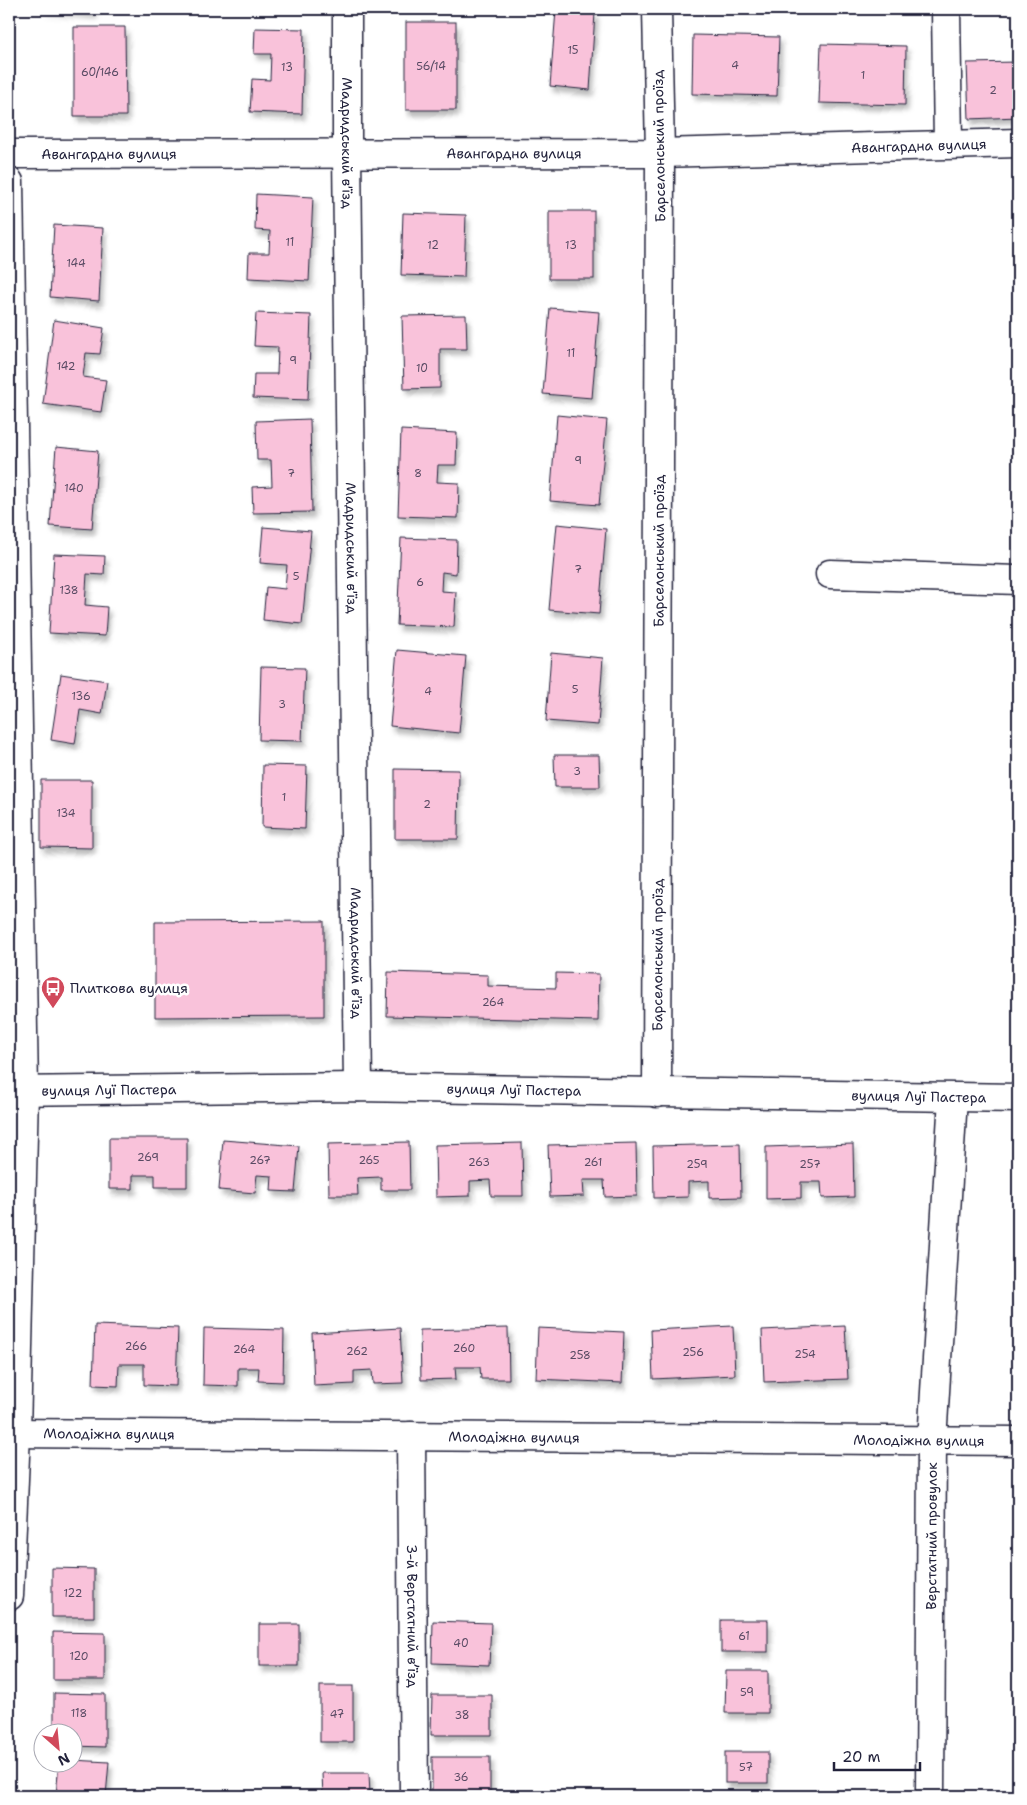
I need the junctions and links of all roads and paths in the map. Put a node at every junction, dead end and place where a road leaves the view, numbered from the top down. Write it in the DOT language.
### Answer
graph roads {
  1 [pos="348,9"];
  2 [pos="657,9"];
  3 [pos="946,9"];
  4 [pos="1018,143"];
  5 [pos="948,144"];
  6 [pos="660,152"];
  7 [pos="9,154"];
  8 [pos="347,154"];
  9 [pos="9,182"];
  10 [pos="830,574"];
  11 [pos="1018,580"];
  12 [pos="358,1087"];
  13 [pos="17,1091"];
  14 [pos="657,1093"];
  15 [pos="953,1098"];
  16 [pos="1018,1098"];
  17 [pos="12,1433"];
  18 [pos="411,1436"];
  19 [pos="932,1441"];
  20 [pos="1018,1441"];
  21 [pos="9,1596"];
  22 [pos="414,1796"];
  23 [pos="930,1796"];
  1 -- 8 [label="street, Мадридський в'їзд"];
  2 -- 6 [label="street, Барселонський проїзд"];
  3 -- 5 [label="street"];
  4 -- 5 [label="street, Авангардна вулиця"];
  5 -- 6 [label="street, Авангардна вулиця"];
  6 -- 8 [label="street, Авангардна вулиця"];
  6 -- 14 [label="street, Барселонський проїзд"];
  7 -- 8 [label="street, Авангардна вулиця"];
  8 -- 12 [label="street, Мадридський в'їзд"];
  9 -- 13 [label="street"];
  10 -- 11 [label="street"];
  12 -- 13 [label="street, вулиця Луї Пастера"];
  12 -- 14 [label="street, вулиця Луї Пастера"];
  13 -- 17 [label="street"];
  14 -- 15 [label="street, вулиця Луї Пастера"];
  15 -- 16 [label="street, вулиця Луї Пастера"];
  15 -- 19 [label="street, Верстатний провулок"];
  17 -- 18 [label="street, Молодіжна вулиця"];
  17 -- 21 [label="street"];
  18 -- 19 [label="street, Молодіжна вулиця"];
  18 -- 22 [label="street, 3-й Верстатний в’їзд"];
  19 -- 20 [label="street, Молодіжна вулиця"];
  19 -- 23 [label="street, Верстатний провулок"];
}
